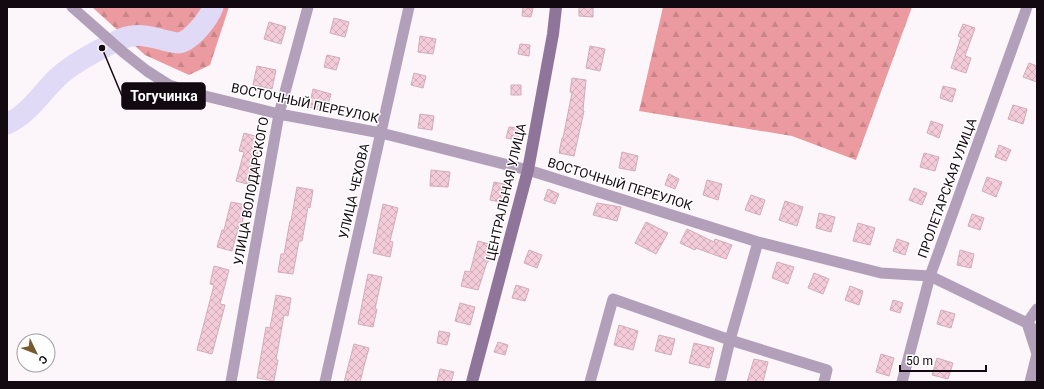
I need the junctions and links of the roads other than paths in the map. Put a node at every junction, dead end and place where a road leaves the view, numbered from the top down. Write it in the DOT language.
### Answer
graph roads {
  1 [pos="72,7"];
  2 [pos="308,7"];
  3 [pos="409,7"];
  4 [pos="556,7"];
  5 [pos="1027,7"];
  6 [pos="279,114"];
  7 [pos="381,133"];
  8 [pos="528,170"];
  9 [pos="758,242"];
  10 [pos="930,276"];
  11 [pos="1037,309"];
  12 [pos="1027,323"];
  13 [pos="1037,332"];
  14 [pos="730,340"];
  15 [pos="231,382"];
  16 [pos="325,382"];
  17 [pos="472,382"];
  18 [pos="590,382"];
  19 [pos="720,382"];
  20 [pos="824,382"];
  21 [pos="902,382"];
  22 [pos="1030,382"];
  1 -- 6 [label="street, ВОСТОЧНЫЙ ПЕРЕУЛОК"];
  2 -- 6 [label="street, УЛИЦА ВОЛОДАРСКОГО"];
  3 -- 7 [label="street, УЛИЦА ЧЕХОВА"];
  4 -- 8 [label="main road, ЦЕНТРАЛЬНАЯ УЛИЦА"];
  5 -- 10 [label="street, ПРОЛЕТАРСКАЯ УЛИЦА"];
  6 -- 7 [label="street, ВОСТОЧНЫЙ ПЕРЕУЛОК"];
  6 -- 15 [label="street, УЛИЦА ВОЛОДАРСКОГО"];
  7 -- 8 [label="street, ВОСТОЧНЫЙ ПЕРЕУЛОК"];
  7 -- 16 [label="street, УЛИЦА ЧЕХОВА"];
  8 -- 9 [label="street, ВОСТОЧНЫЙ ПЕРЕУЛОК"];
  8 -- 17 [label="main road, ЦЕНТРАЛЬНАЯ УЛИЦА"];
  9 -- 10 [label="street, ВОСТОЧНЫЙ ПЕРЕУЛОК"];
  9 -- 14 [label="street"];
  10 -- 12 [label="street, ВОСТОЧНЫЙ ПЕРЕУЛОК"];
  10 -- 21 [label="street, ПРОЛЕТАРСКАЯ УЛИЦА"];
  11 -- 12 [label="street"];
  12 -- 13 [label="street, ВОСТОЧНЫЙ ПЕРЕУЛОК"];
  12 -- 22 [label="street"];
  14 -- 18 [label="street"];
  14 -- 19 [label="street"];
  14 -- 20 [label="street"];
}
